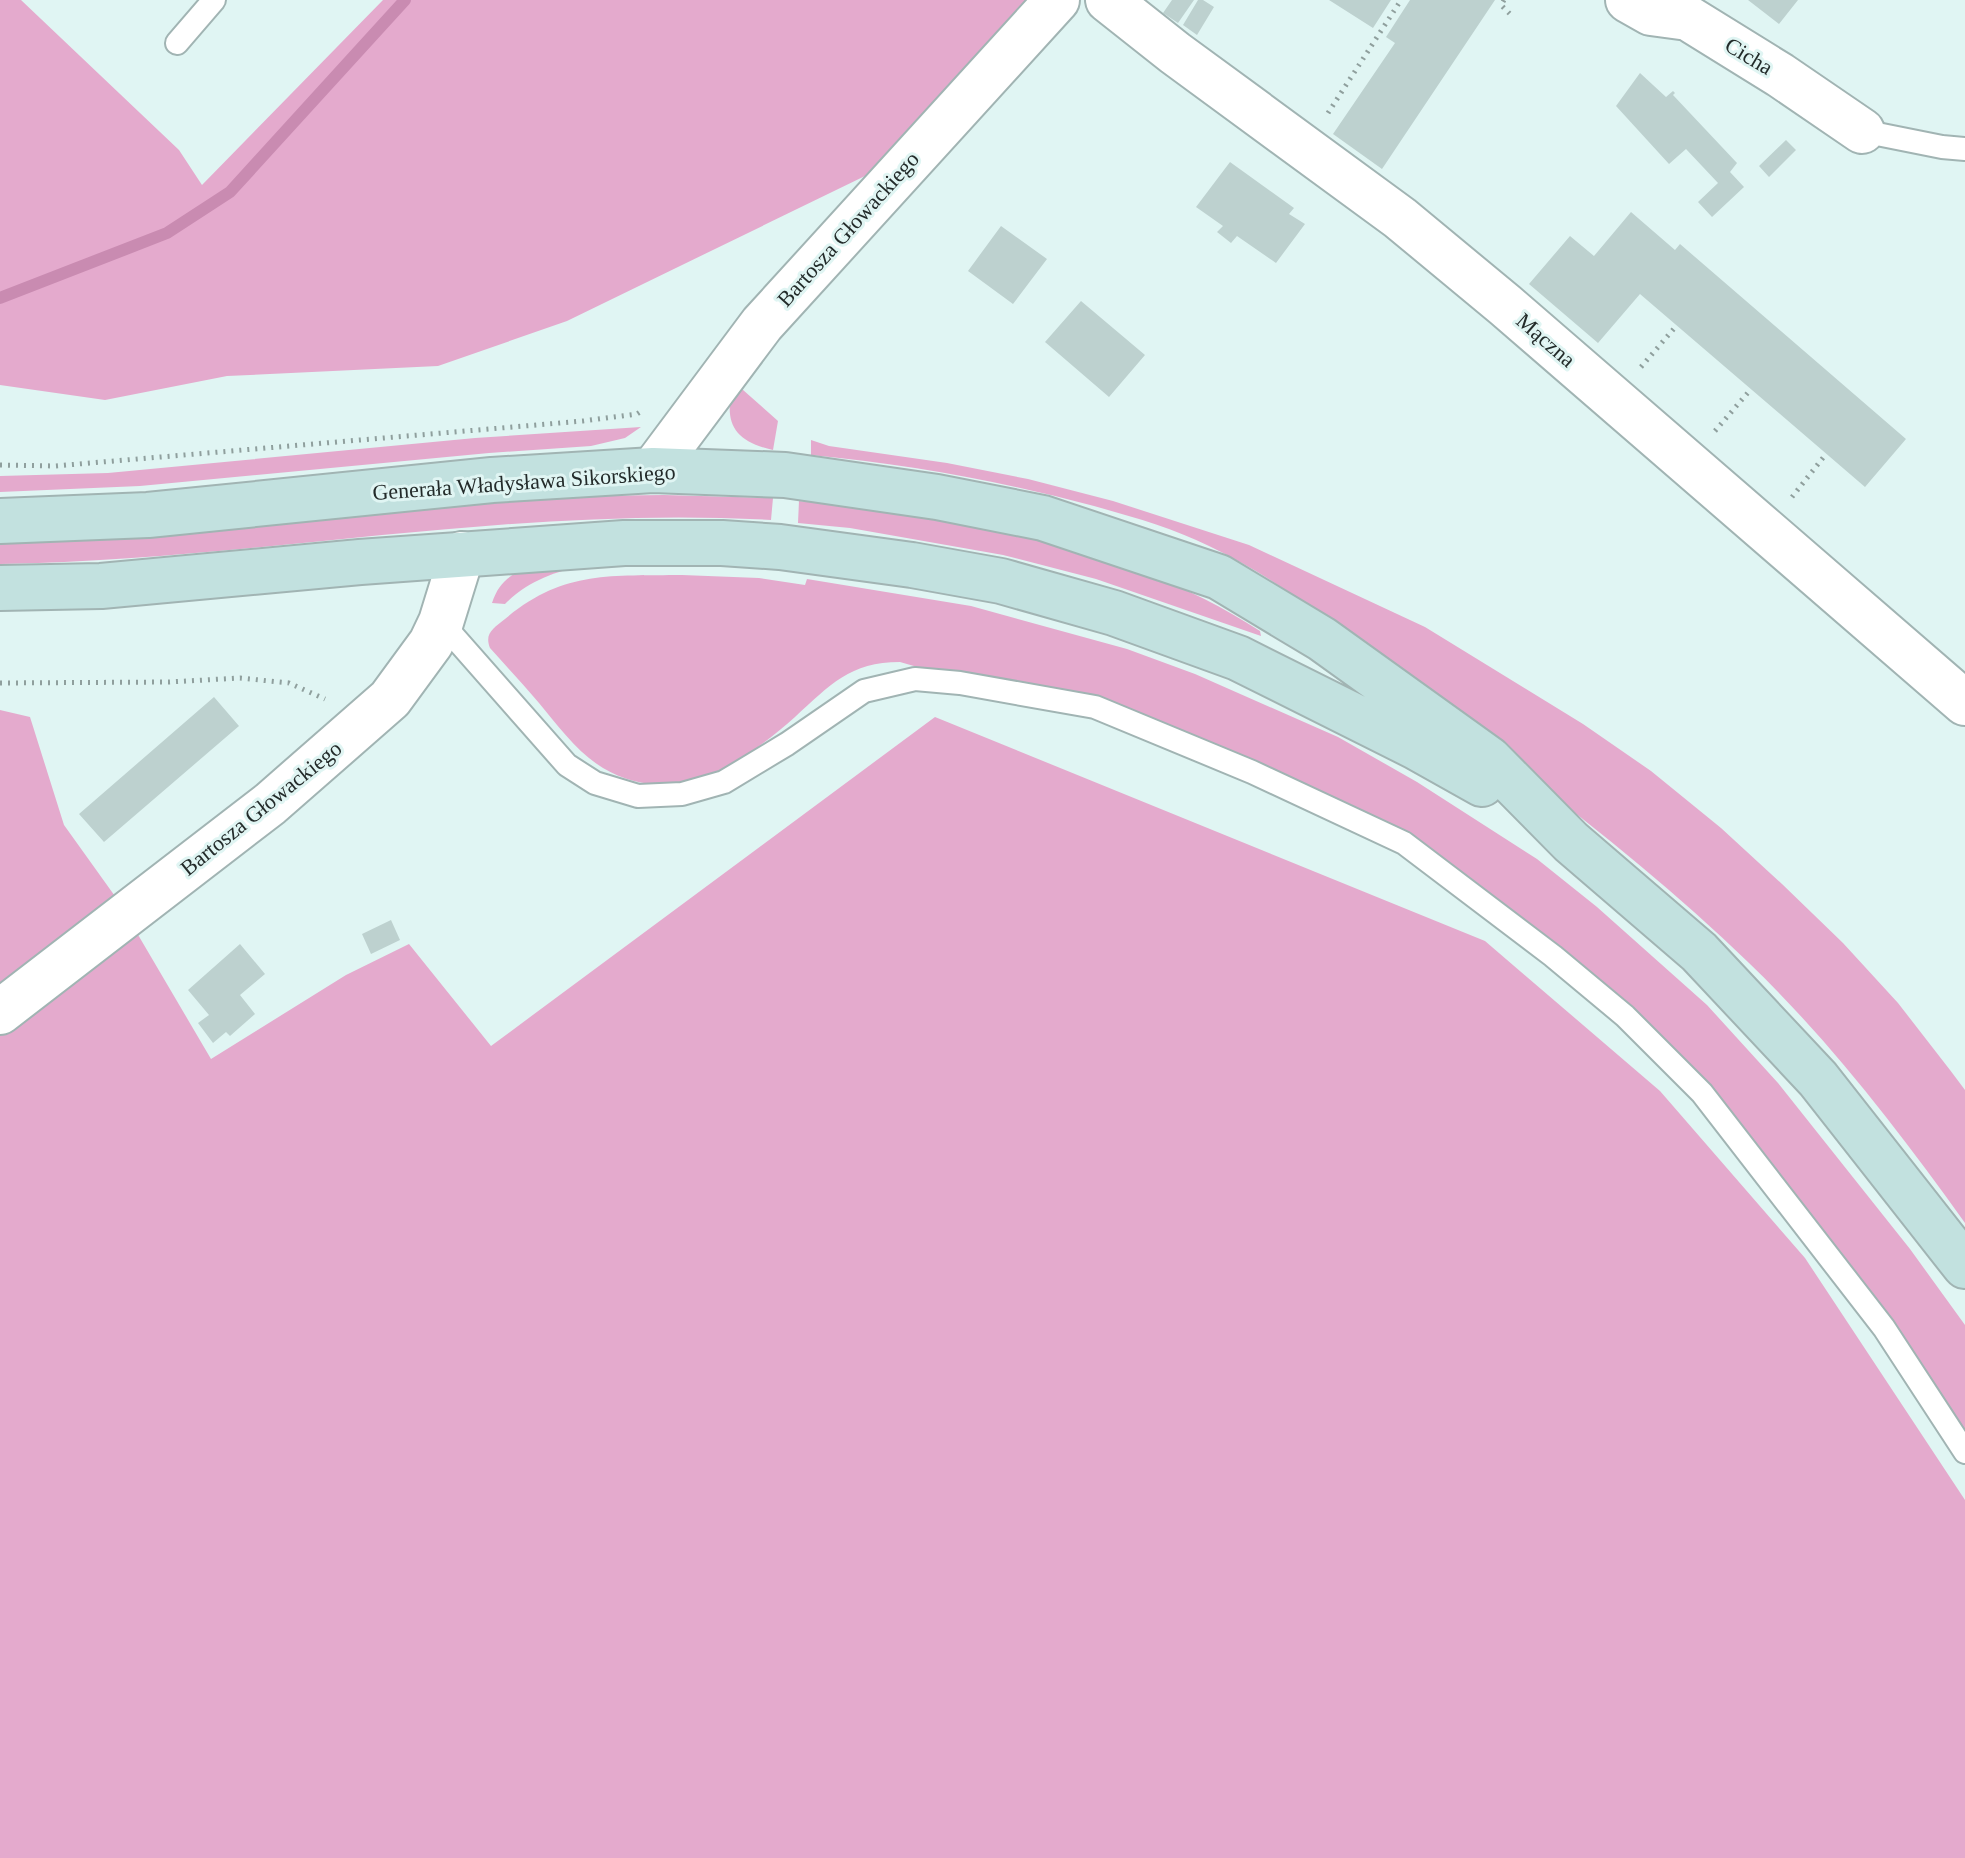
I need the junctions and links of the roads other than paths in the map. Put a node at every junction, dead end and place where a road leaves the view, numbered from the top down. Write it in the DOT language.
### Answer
graph roads {
  1 [pos="214,0"];
  2 [pos="1057,0"];
  3 [pos="1108,0"];
  4 [pos="1628,0"];
  5 [pos="177,43"];
  6 [pos="1862,131"];
  7 [pos="1965,149"];
  8 [pos="653,470"];
  9 [pos="0,521"];
  10 [pos="462,554"];
  11 [pos="0,588"];
  12 [pos="441,622"];
  13 [pos="1965,703"];
  14 [pos="1571,842"];
  15 [pos="0,1012"];
  16 [pos="1965,1266"];
  17 [pos="1965,1452"];
  1 -- 5 [label="lane"];
  2 -- 8 [label="street, Bartosza Głowackiego"];
  3 -- 13 [label="street, Mączna"];
  4 -- 6 [label="street, Cicha"];
  6 -- 7 [label="lane"];
  8 -- 9 [label="main road, Generała Władysława Sikorskiego"];
  8 -- 14 [label="main road, Generała Władysława Sikorskiego"];
  10 -- 11 [label="main road, Generała Władysława Sikorskiego"];
  10 -- 12 [label="street, Bartosza Głowackiego"];
  10 -- 14 [label="main road, Generała Władysława Sikorskiego"];
  12 -- 15 [label="street, Bartosza Głowackiego"];
  12 -- 17 [label="lane"];
  14 -- 16 [label="main road, Generała Władysława Sikorskiego"];
}
